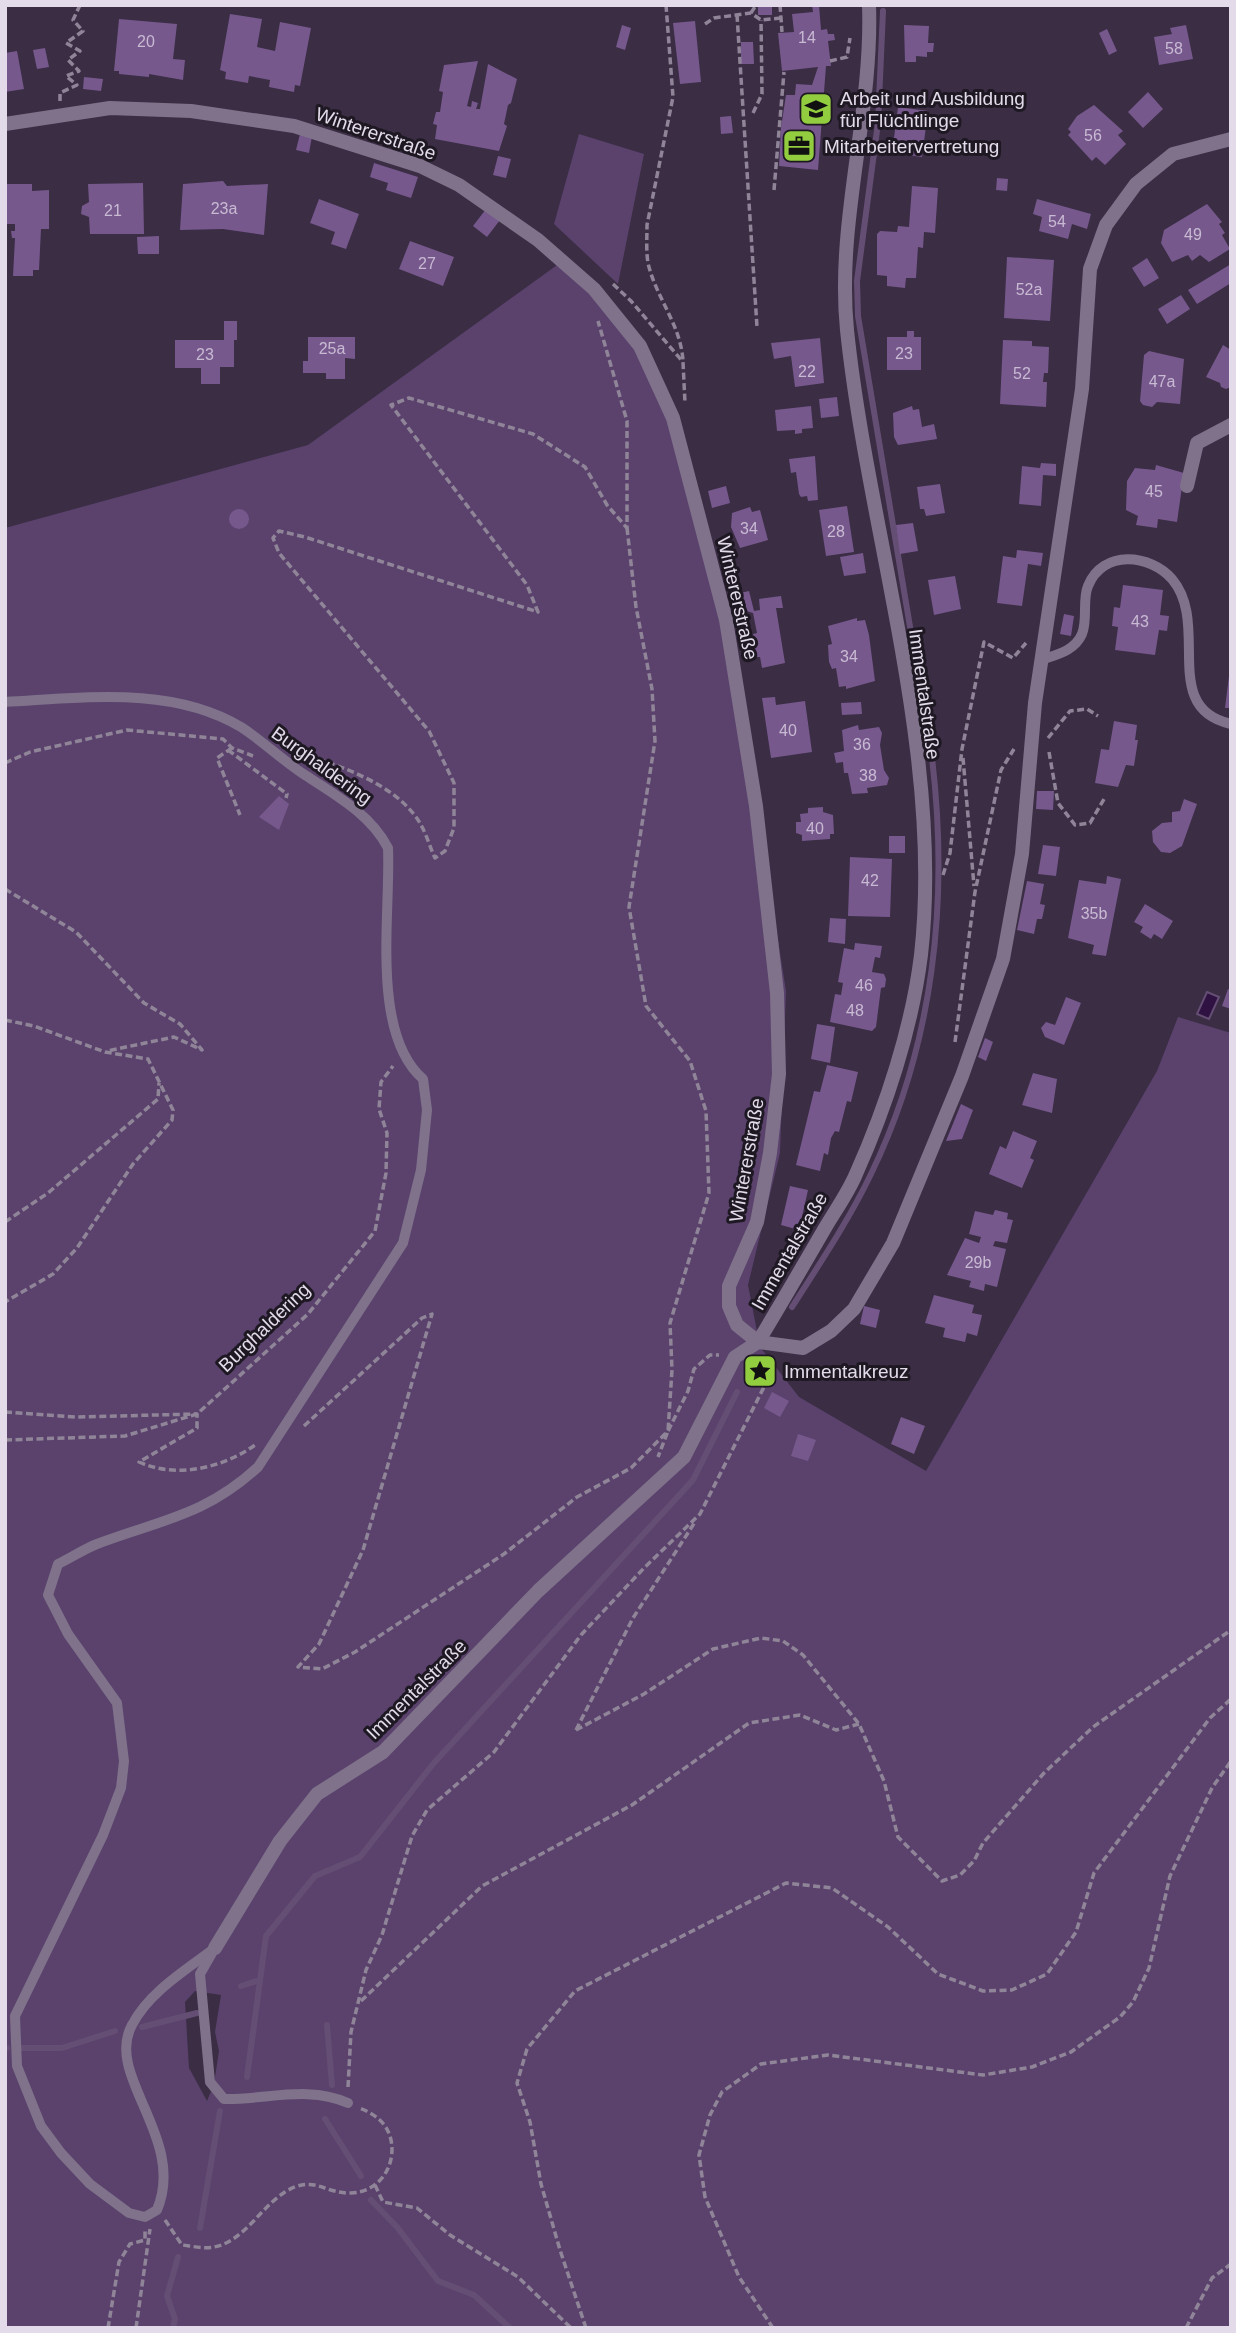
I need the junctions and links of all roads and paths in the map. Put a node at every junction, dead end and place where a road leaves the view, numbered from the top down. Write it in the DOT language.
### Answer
graph roads {
  1 [pos="80,5"];
  2 [pos="666,5"];
  3 [pos="756,5"];
  4 [pos="780,5"];
  5 [pos="869,5"];
  6 [pos="751,13"];
  7 [pos="737,15"];
  8 [pos="781,18"];
  9 [pos="761,20"];
  10 [pos="705,24"];
  11 [pos="782,32"];
  12 [pos="850,38"];
  13 [pos="830,61"];
  14 [pos="784,72"];
  15 [pos="752,113"];
  16 [pos="60,114"];
  17 [pos="5,124"];
  18 [pos="1231,139"];
  19 [pos="774,190"];
  20 [pos="597,319"];
  21 [pos="757,327"];
  22 [pos="683,362"];
  23 [pos="1231,425"];
  24 [pos="1187,486"];
  25 [pos="627,528"];
  26 [pos="1029,640"];
  27 [pos="1044,659"];
  28 [pos="5,702"];
  29 [pos="1035,703"];
  30 [pos="1098,716"];
  31 [pos="1231,724"];
  32 [pos="1047,740"];
  33 [pos="1018,741"];
  34 [pos="230,749"];
  35 [pos="962,749"];
  36 [pos="284,759"];
  37 [pos="5,763"];
  38 [pos="286,798"];
  39 [pos="1104,799"];
  40 [pos="240,815"];
  41 [pos="942,880"];
  42 [pos="5,889"];
  43 [pos="975,892"];
  44 [pos="5,1020"];
  45 [pos="954,1048"];
  46 [pos="105,1052"];
  47 [pos="384,1078"];
  48 [pos="159,1080"];
  49 [pos="5,1222"];
  50 [pos="5,1302"];
  51 [pos="758,1342"];
  52 [pos="735,1357"];
  53 [pos="5,1412"];
  54 [pos="197,1414"];
  55 [pos="668,1432"];
  56 [pos="5,1440"];
  57 [pos="275,1441"];
  58 [pos="651,1468"];
  59 [pos="700,1514"];
  60 [pos="1231,1630"];
  61 [pos="1231,1699"];
  62 [pos="859,1724"];
  63 [pos="1231,1761"];
  64 [pos="215,1948"];
  65 [pos="360,2002"];
  66 [pos="348,2103"];
  67 [pos="375,2185"];
  68 [pos="152,2214"];
  69 [pos="1231,2264"];
  70 [pos="108,2328"];
  71 [pos="136,2328"];
  72 [pos="571,2328"];
  73 [pos="586,2328"];
  74 [pos="773,2328"];
  75 [pos="1186,2328"];
  1 -- 16 [label="path"];
  2 -- 22 [label="path"];
  3 -- 6 [label="path"];
  4 -- 8 [label="path"];
  5 -- 51 [label="street, Immentalstraße"];
  6 -- 7 [label="path"];
  6 -- 9 [label="path"];
  7 -- 10 [label="path"];
  7 -- 21 [label="path"];
  8 -- 9 [label="path"];
  8 -- 11 [label="path"];
  9 -- 15 [label="path"];
  12 -- 13 [label="path"];
  14 -- 19 [label="path"];
  16 -- 17 [label="street, Wintererstraße"];
  16 -- 51 [label="street, Wintererstraße"];
  18 -- 27 [label="street"];
  20 -- 25 [label="path"];
  23 -- 24 [label="street"];
  25 -- 36 [label="path"];
  25 -- 55 [label="path"];
  26 -- 35 [label="path"];
  27 -- 29 [label="street"];
  27 -- 31 [label="lane"];
  28 -- 36 [label="lane, Burghaldering"];
  29 -- 32 [label="path"];
  29 -- 51 [label="street"];
  30 -- 32 [label="path"];
  32 -- 39 [label="path"];
  33 -- 43 [label="path"];
  34 -- 36 [label="path"];
  34 -- 37 [label="path"];
  34 -- 38 [label="path"];
  34 -- 40 [label="path"];
  35 -- 41 [label="path"];
  35 -- 43 [label="path"];
  36 -- 57 [label="lane, Burghaldering"];
  42 -- 46 [label="path"];
  43 -- 45 [label="path"];
  44 -- 46 [label="path"];
  46 -- 48 [label="path"];
  47 -- 54 [label="path, Burghaldering"];
  48 -- 49 [label="path"];
  48 -- 50 [label="path"];
  51 -- 52 [label="street, Immentalstraße"];
  51 -- 59 [label="path"];
  52 -- 55 [label="path"];
  52 -- 64 [label="street, Immentalstraße"];
  53 -- 54 [label="path"];
  54 -- 56 [label="path, Burghaldering"];
  54 -- 57 [label="path"];
  55 -- 57 [label="path"];
  55 -- 58 [label="path"];
  57 -- 68 [label="lane"];
  59 -- 62 [label="path"];
  59 -- 65 [label="path"];
  60 -- 62 [label="path"];
  61 -- 73 [label="path"];
  62 -- 65 [label="path"];
  63 -- 74 [label="path"];
  64 -- 66 [label="lane"];
  64 -- 68 [label="lane, Immentalstraße"];
  65 -- 66 [label="path"];
  66 -- 67 [label="path"];
  67 -- 68 [label="path"];
  67 -- 72 [label="path"];
  68 -- 70 [label="path"];
  68 -- 71 [label="path"];
  69 -- 75 [label="path"];
}
